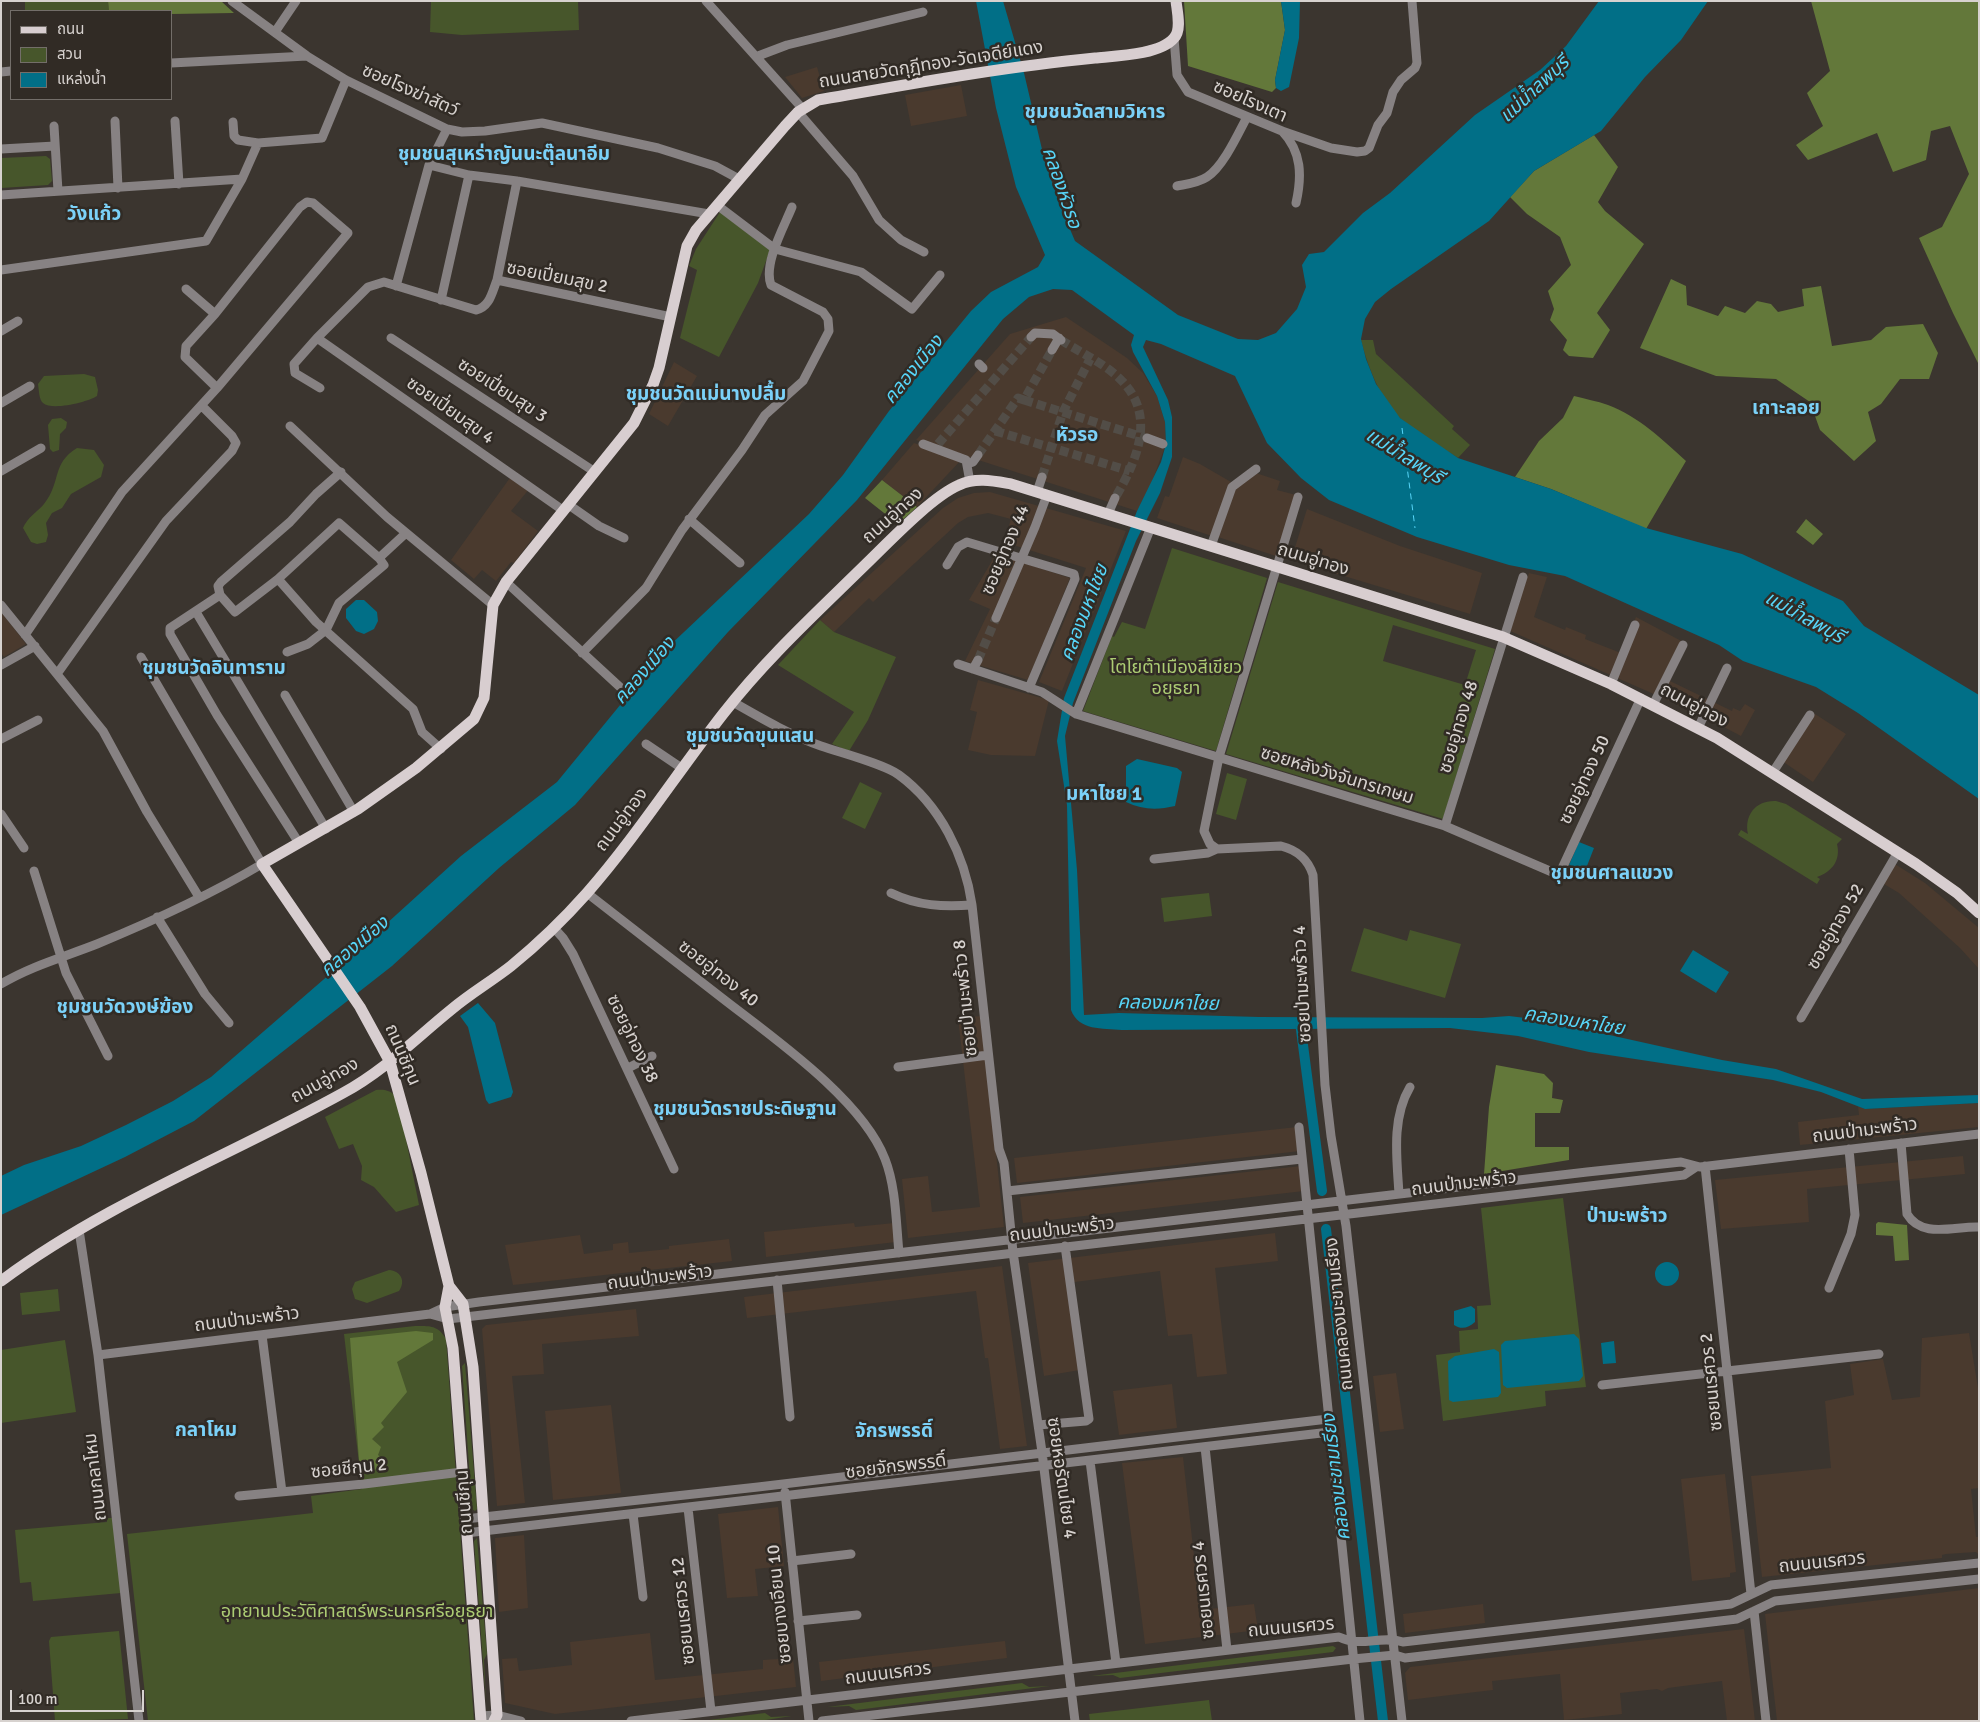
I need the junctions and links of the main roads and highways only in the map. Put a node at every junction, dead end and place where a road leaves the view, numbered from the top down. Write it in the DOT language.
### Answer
graph roads {
  1 [pos="1176,1"];
  2 [pos="262,864"];
  3 [pos="1979,913"];
  4 [pos="390,1062"];
  5 [pos="1,1281"];
  6 [pos="449,1286"];
  7 [pos="480,1718"];
  8 [pos="495,1718"];
  1 -- 2 [label="main road, ถนนสายวัดกุฎีทอง-วัดเจดีย์แดง"];
  2 -- 4 [label="main road, ถนนชีกุน"];
  3 -- 4 [label="main road, ถนนอู่ทอง"];
  4 -- 5 [label="main road, ถนนอู่ทอง"];
  4 -- 6 [label="main road, ถนนชีกุน"];
  6 -- 7 [label="main road, ถนนชีกุน"];
  6 -- 8 [label="main road, ถนนชีกุน"];
}
